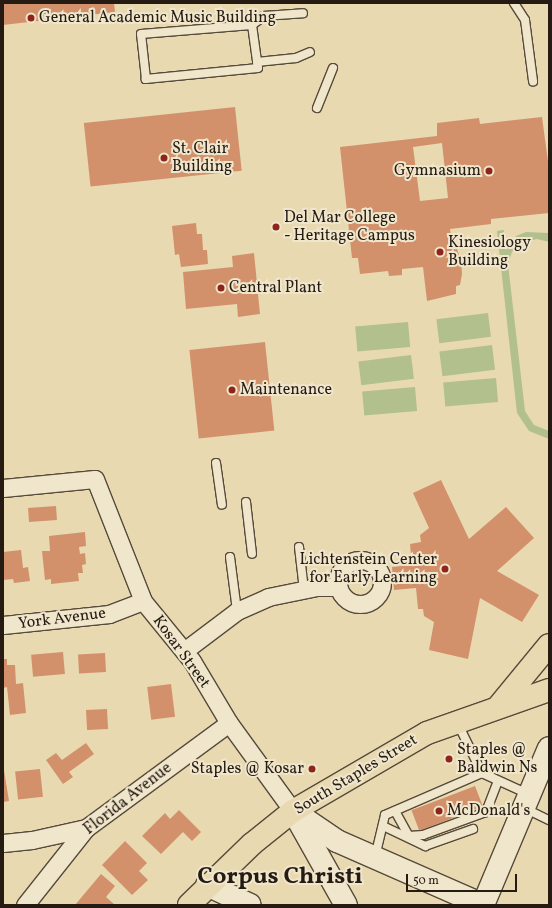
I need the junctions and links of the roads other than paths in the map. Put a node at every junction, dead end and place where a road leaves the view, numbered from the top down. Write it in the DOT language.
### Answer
graph roads {
  1 [pos="514,3"];
  2 [pos="303,13"];
  3 [pos="252,25"];
  4 [pos="310,52"];
  5 [pos="257,62"];
  6 [pos="333,68"];
  7 [pos="533,81"];
  8 [pos="317,108"];
  9 [pos="216,463"];
  10 [pos="3,488"];
  11 [pos="246,502"];
  12 [pos="222,505"];
  13 [pos="299,547"];
  14 [pos="252,554"];
  15 [pos="230,557"];
  16 [pos="338,587"];
  17 [pos="304,590"];
  18 [pos="143,601"];
  19 [pos="237,611"];
  20 [pos="3,626"];
  21 [pos="549,645"];
  22 [pos="184,651"];
  23 [pos="549,690"];
  24 [pos="498,707"];
  25 [pos="458,722"];
  26 [pos="229,723"];
  27 [pos="549,748"];
  28 [pos="482,773"];
  29 [pos="498,780"];
  30 [pos="527,801"];
  31 [pos="293,811"];
  32 [pos="395,811"];
  33 [pos="549,820"];
  34 [pos="383,826"];
  35 [pos="86,828"];
  36 [pos="473,829"];
  37 [pos="3,843"];
  38 [pos="375,857"];
  39 [pos="207,886"];
  40 [pos="25,905"];
  41 [pos="189,905"];
  42 [pos="250,905"];
  43 [pos="346,905"];
  44 [pos="483,905"];
  1 -- 7 [label="lane"];
  2 -- 3 [label="lane"];
  3 -- 5 [label="lane"];
  3 -- 5 [label="lane"];
  4 -- 5 [label="lane"];
  6 -- 8 [label="lane"];
  9 -- 12 [label="lane"];
  10 -- 18 [label="street, Kosar Street"];
  11 -- 14 [label="lane"];
  13 -- 17 [label="lane"];
  15 -- 19 [label="lane"];
  16 -- 17 [label="street"];
  17 -- 19 [label="street"];
  18 -- 20 [label="street, York Avenue"];
  18 -- 22 [label="street, Kosar Street"];
  19 -- 22 [label="street"];
  21 -- 24 [label="main road"];
  22 -- 26 [label="street, Kosar Street"];
  23 -- 24 [label="main road, South Staples Street"];
  24 -- 25 [label="main road, South Staples Street"];
  25 -- 28 [label="lane"];
  25 -- 31 [label="main road, South Staples Street"];
  26 -- 31 [label="street, Kosar Street"];
  26 -- 35 [label="street, Florida Avenue"];
  27 -- 30 [label="main road"];
  28 -- 29 [label="lane"];
  28 -- 32 [label="lane"];
  29 -- 30 [label="lane"];
  29 -- 32 [label="lane"];
  30 -- 33 [label="lane"];
  30 -- 44 [label="main road"];
  31 -- 38 [label="main road"];
  31 -- 39 [label="main road, South Staples Street"];
  31 -- 43 [label="main road"];
  32 -- 34 [label="lane"];
  34 -- 36 [label="lane"];
  34 -- 38 [label="lane"];
  35 -- 37 [label="street"];
  35 -- 40 [label="street, Florida Avenue"];
  38 -- 44 [label="main road"];
  39 -- 41 [label="main road, South Staples Street"];
  39 -- 42 [label="main road"];
}
